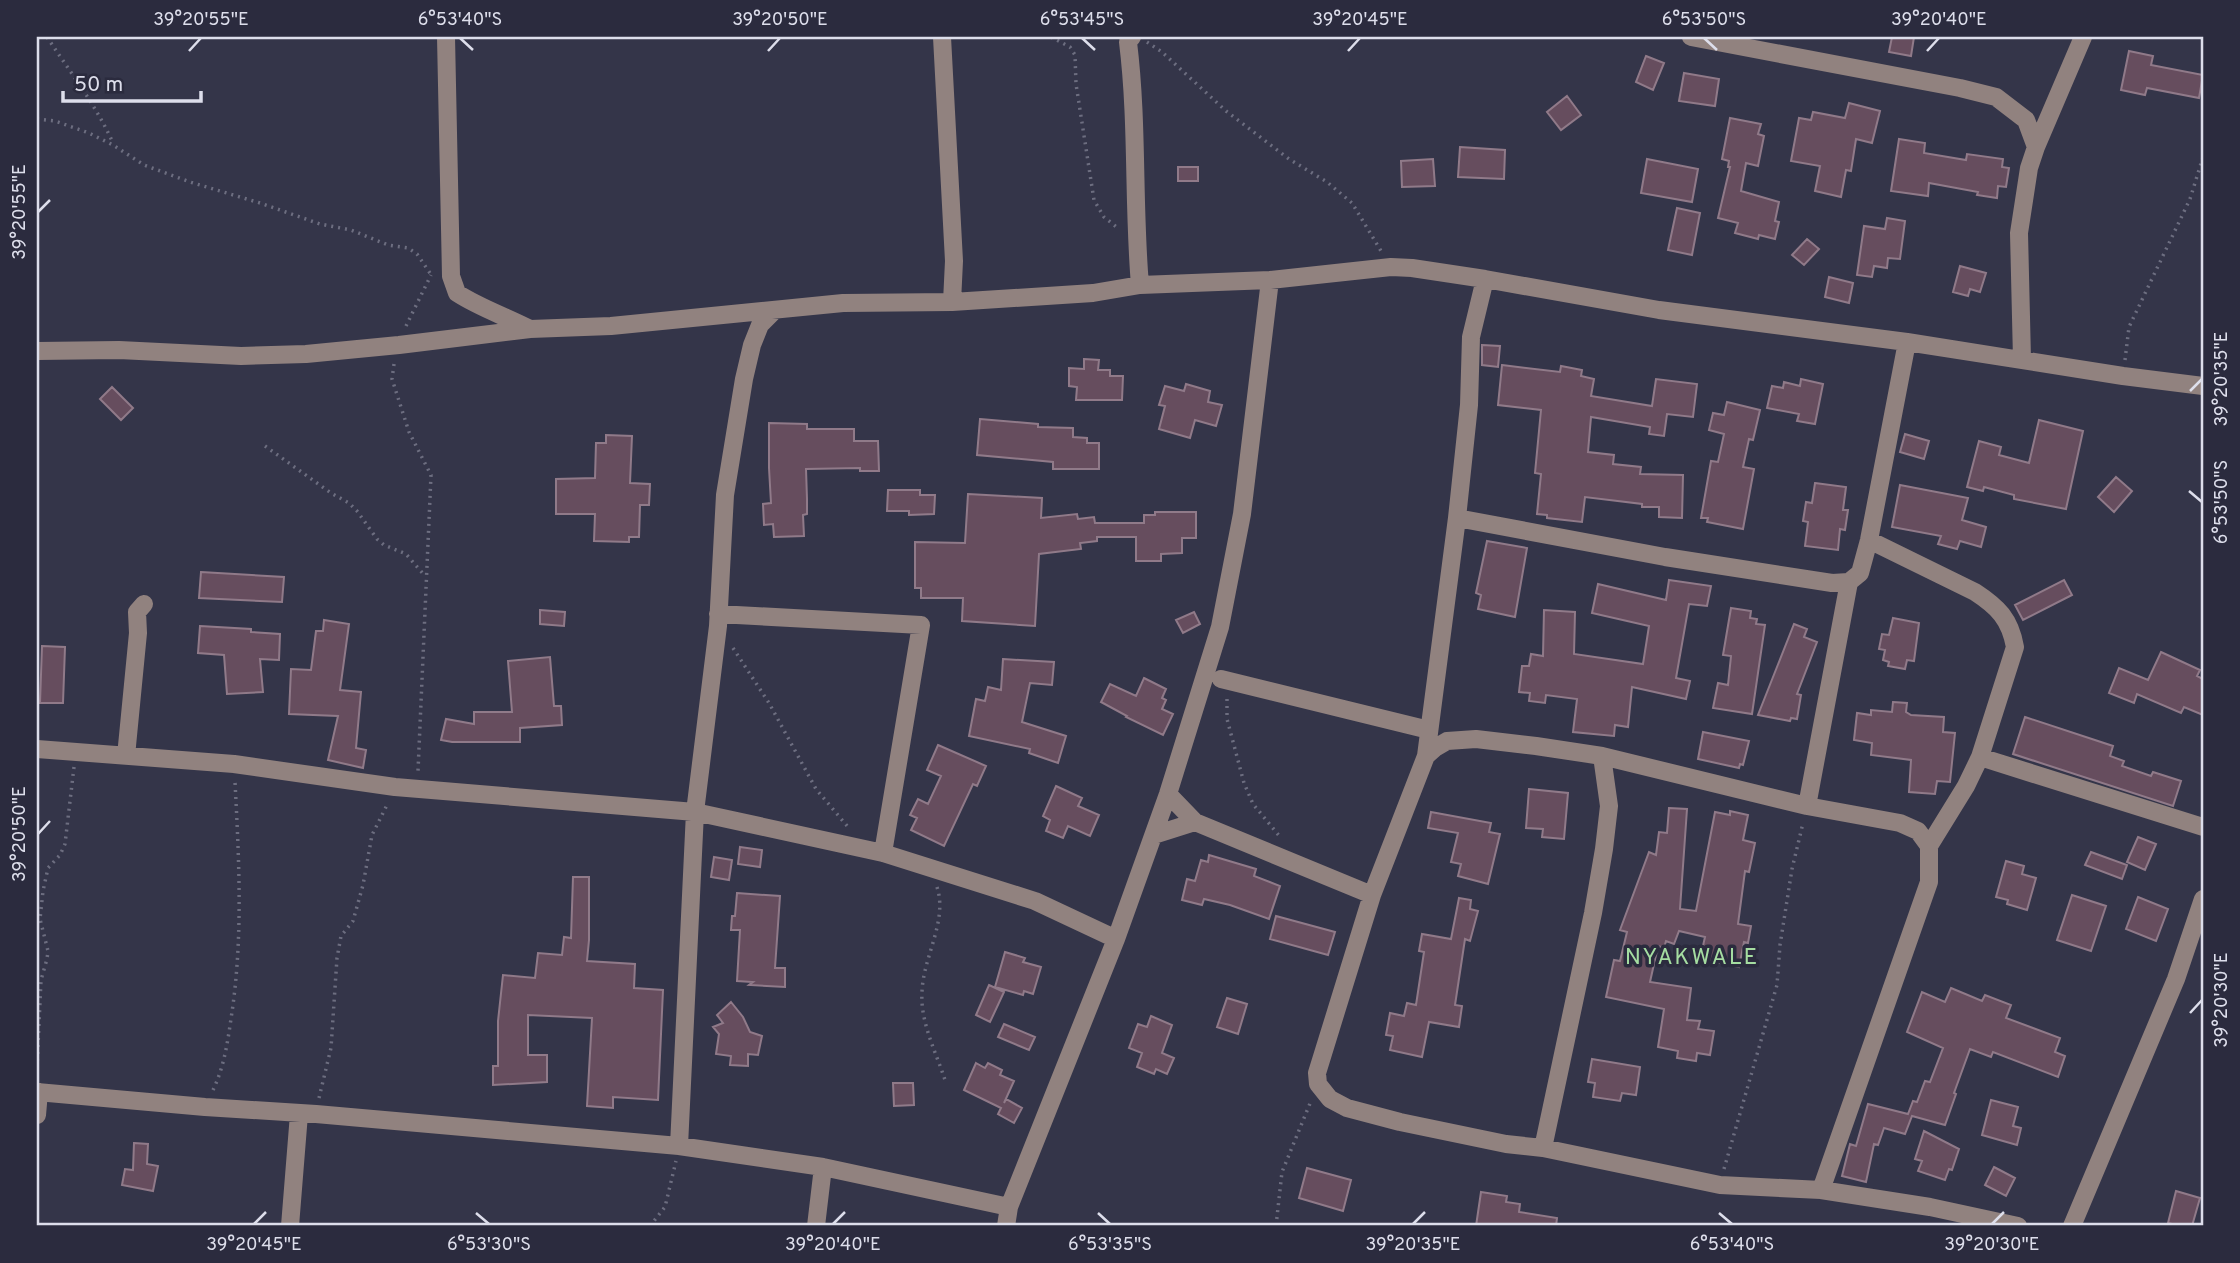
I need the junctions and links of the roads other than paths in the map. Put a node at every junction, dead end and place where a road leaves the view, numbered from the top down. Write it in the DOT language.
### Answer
graph roads {
  1 [pos="446,37"];
  2 [pos="942,37"];
  3 [pos="1132,37"];
  4 [pos="1691,37"];
  5 [pos="2083,37"];
  6 [pos="2036,147"];
  7 [pos="1270,279"];
  8 [pos="1485,279"];
  9 [pos="1140,285"];
  10 [pos="953,302"];
  11 [pos="774,311"];
  12 [pos="530,329"];
  13 [pos="1907,342"];
  14 [pos="37,351"];
  15 [pos="2022,359"];
  16 [pos="2203,386"];
  17 [pos="1457,518"];
  18 [pos="1870,540"];
  19 [pos="1849,582"];
  20 [pos="144,604"];
  21 [pos="718,620"];
  22 [pos="1222,679"];
  23 [pos="1429,730"];
  24 [pos="37,750"];
  25 [pos="126,756"];
  26 [pos="1426,756"];
  27 [pos="1602,756"];
  28 [pos="1980,757"];
  29 [pos="1168,794"];
  30 [pos="1807,806"];
  31 [pos="695,812"];
  32 [pos="1195,822"];
  33 [pos="2203,827"];
  34 [pos="1154,835"];
  35 [pos="1929,846"];
  36 [pos="875,851"];
  37 [pos="1372,895"];
  38 [pos="2203,899"];
  39 [pos="1116,939"];
  40 [pos="38,1092"];
  41 [pos="307,1114"];
  42 [pos="37,1115"];
  43 [pos="679,1146"];
  44 [pos="1543,1148"];
  45 [pos="823,1167"];
  46 [pos="1821,1191"];
  47 [pos="1009,1208"];
  48 [pos="290,1226"];
  49 [pos="816,1226"];
  50 [pos="1006,1226"];
  51 [pos="2018,1226"];
  52 [pos="2072,1226"];
  1 -- 12 [label="street"];
  2 -- 10 [label="street"];
  3 -- 9 [label="street"];
  4 -- 6 [label="street"];
  5 -- 6 [label="street"];
  6 -- 15 [label="street"];
  7 -- 8 [label="street"];
  7 -- 9 [label="street"];
  7 -- 29 [label="street"];
  8 -- 13 [label="street"];
  8 -- 17 [label="street"];
  9 -- 10 [label="street"];
  10 -- 11 [label="street"];
  11 -- 12 [label="street"];
  11 -- 21 [label="street"];
  12 -- 14 [label="street"];
  13 -- 15 [label="street"];
  13 -- 18 [label="street"];
  15 -- 16 [label="street"];
  17 -- 19 [label="street"];
  17 -- 23 [label="street"];
  18 -- 19 [label="street"];
  18 -- 28 [label="street"];
  19 -- 30 [label="street"];
  20 -- 25 [label="street"];
  21 -- 31 [label="street"];
  21 -- 36 [label="street"];
  22 -- 23 [label="street"];
  23 -- 26 [label="street"];
  24 -- 25 [label="street"];
  25 -- 31 [label="street"];
  26 -- 27 [label="street"];
  26 -- 37 [label="street"];
  27 -- 30 [label="street"];
  27 -- 44 [label="street"];
  28 -- 33 [label="street"];
  28 -- 35 [label="street"];
  29 -- 32 [label="street"];
  29 -- 34 [label="street"];
  30 -- 35 [label="street"];
  31 -- 36 [label="street"];
  31 -- 43 [label="street"];
  32 -- 34 [label="street"];
  32 -- 37 [label="street"];
  34 -- 39 [label="street"];
  35 -- 46 [label="street"];
  36 -- 39 [label="street"];
  37 -- 44 [label="street"];
  38 -- 52 [label="street"];
  39 -- 47 [label="street"];
  40 -- 41 [label="street"];
  40 -- 42 [label="street"];
  41 -- 43 [label="street"];
  41 -- 48 [label="street"];
  43 -- 45 [label="street"];
  44 -- 46 [label="street"];
  45 -- 47 [label="street"];
  45 -- 49 [label="street"];
  46 -- 51 [label="street"];
  47 -- 50 [label="street"];
}
